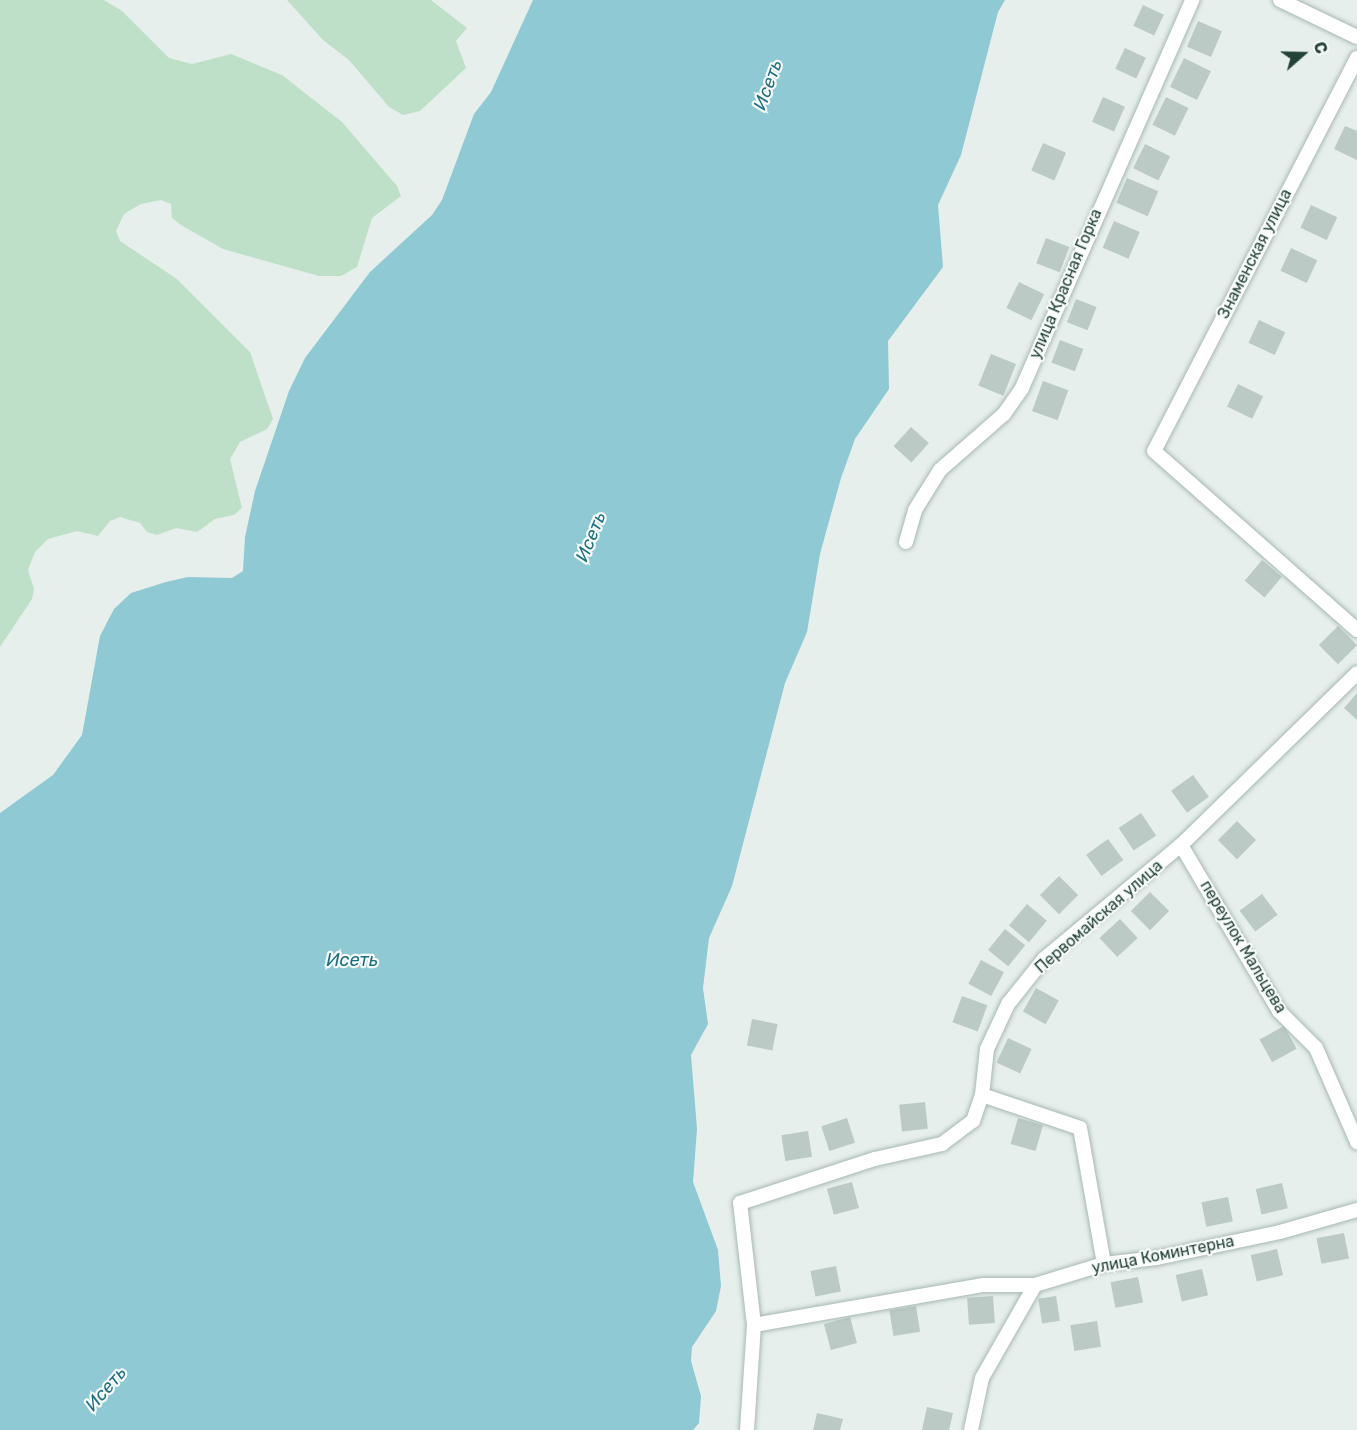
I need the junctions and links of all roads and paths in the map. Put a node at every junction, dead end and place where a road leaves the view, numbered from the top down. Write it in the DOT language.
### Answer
graph roads {
  1 [pos="1192,0"];
  2 [pos="1280,0"];
  3 [pos="1357,37"];
  4 [pos="1357,58"];
  5 [pos="906,542"];
  6 [pos="1357,630"];
  7 [pos="1357,673"];
  8 [pos="1181,845"];
  9 [pos="982,1095"];
  10 [pos="1357,1142"];
  11 [pos="1357,1210"];
  12 [pos="1104,1264"];
  13 [pos="1035,1284"];
  14 [pos="754,1325"];
  15 [pos="747,1430"];
  16 [pos="971,1430"];
  1 -- 5 [label="street, улица Красная Горка"];
  2 -- 3 [label="street"];
  4 -- 6 [label="street, Знаменская улица"];
  7 -- 8 [label="street, Первомайская улица"];
  8 -- 9 [label="street, Первомайская улица"];
  8 -- 10 [label="street, переулок Мальцева"];
  9 -- 12 [label="street"];
  9 -- 14 [label="street, Первомайская улица"];
  11 -- 12 [label="street, улица Коминтерна"];
  12 -- 13 [label="street, улица Коминтерна"];
  13 -- 14 [label="street, улица Коминтерна"];
  13 -- 16 [label="street"];
  14 -- 15 [label="street"];
}
